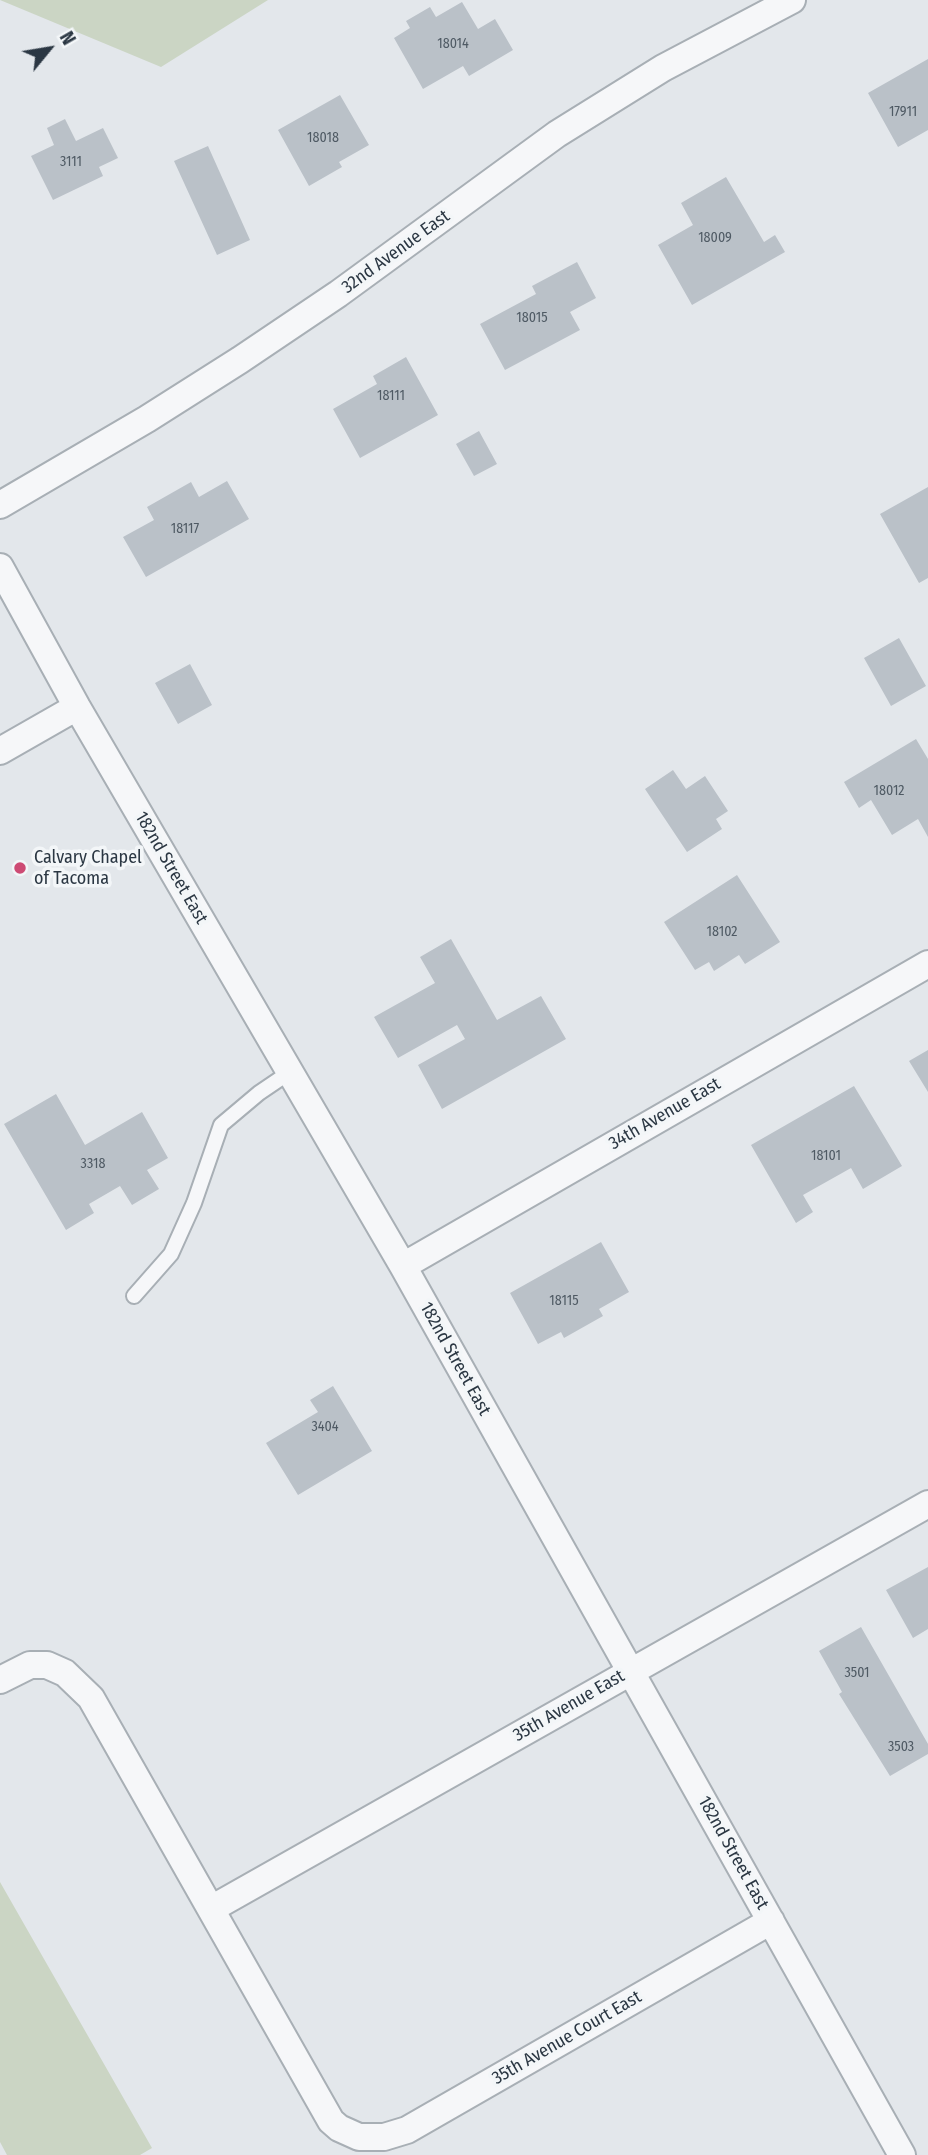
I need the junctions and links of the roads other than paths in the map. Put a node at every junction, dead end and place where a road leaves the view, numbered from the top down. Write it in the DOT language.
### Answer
graph roads {
  1 [pos="792,0"];
  2 [pos="0,505"];
  3 [pos="0,567"];
  4 [pos="77,707"];
  5 [pos="0,751"];
  6 [pos="928,964"];
  7 [pos="290,1072"];
  8 [pos="403,1266"];
  9 [pos="134,1296"];
  10 [pos="928,1504"];
  11 [pos="631,1671"];
  12 [pos="0,1680"];
  13 [pos="211,1909"];
  14 [pos="771,1921"];
  15 [pos="902,2155"];
  1 -- 2 [label="street, 32nd Avenue East"];
  3 -- 4 [label="street, 182nd Street East"];
  4 -- 5 [label="street"];
  4 -- 7 [label="street, 182nd Street East"];
  6 -- 8 [label="street, 34th Avenue East"];
  7 -- 8 [label="street, 182nd Street East"];
  7 -- 9 [label="lane"];
  8 -- 11 [label="street, 182nd Street East"];
  10 -- 11 [label="street, 35th Avenue East"];
  11 -- 13 [label="street, 35th Avenue East"];
  11 -- 14 [label="street, 182nd Street East"];
  12 -- 13 [label="street"];
  13 -- 14 [label="street, 35th Avenue Court East"];
  14 -- 15 [label="street, 182nd Street East"];
}
